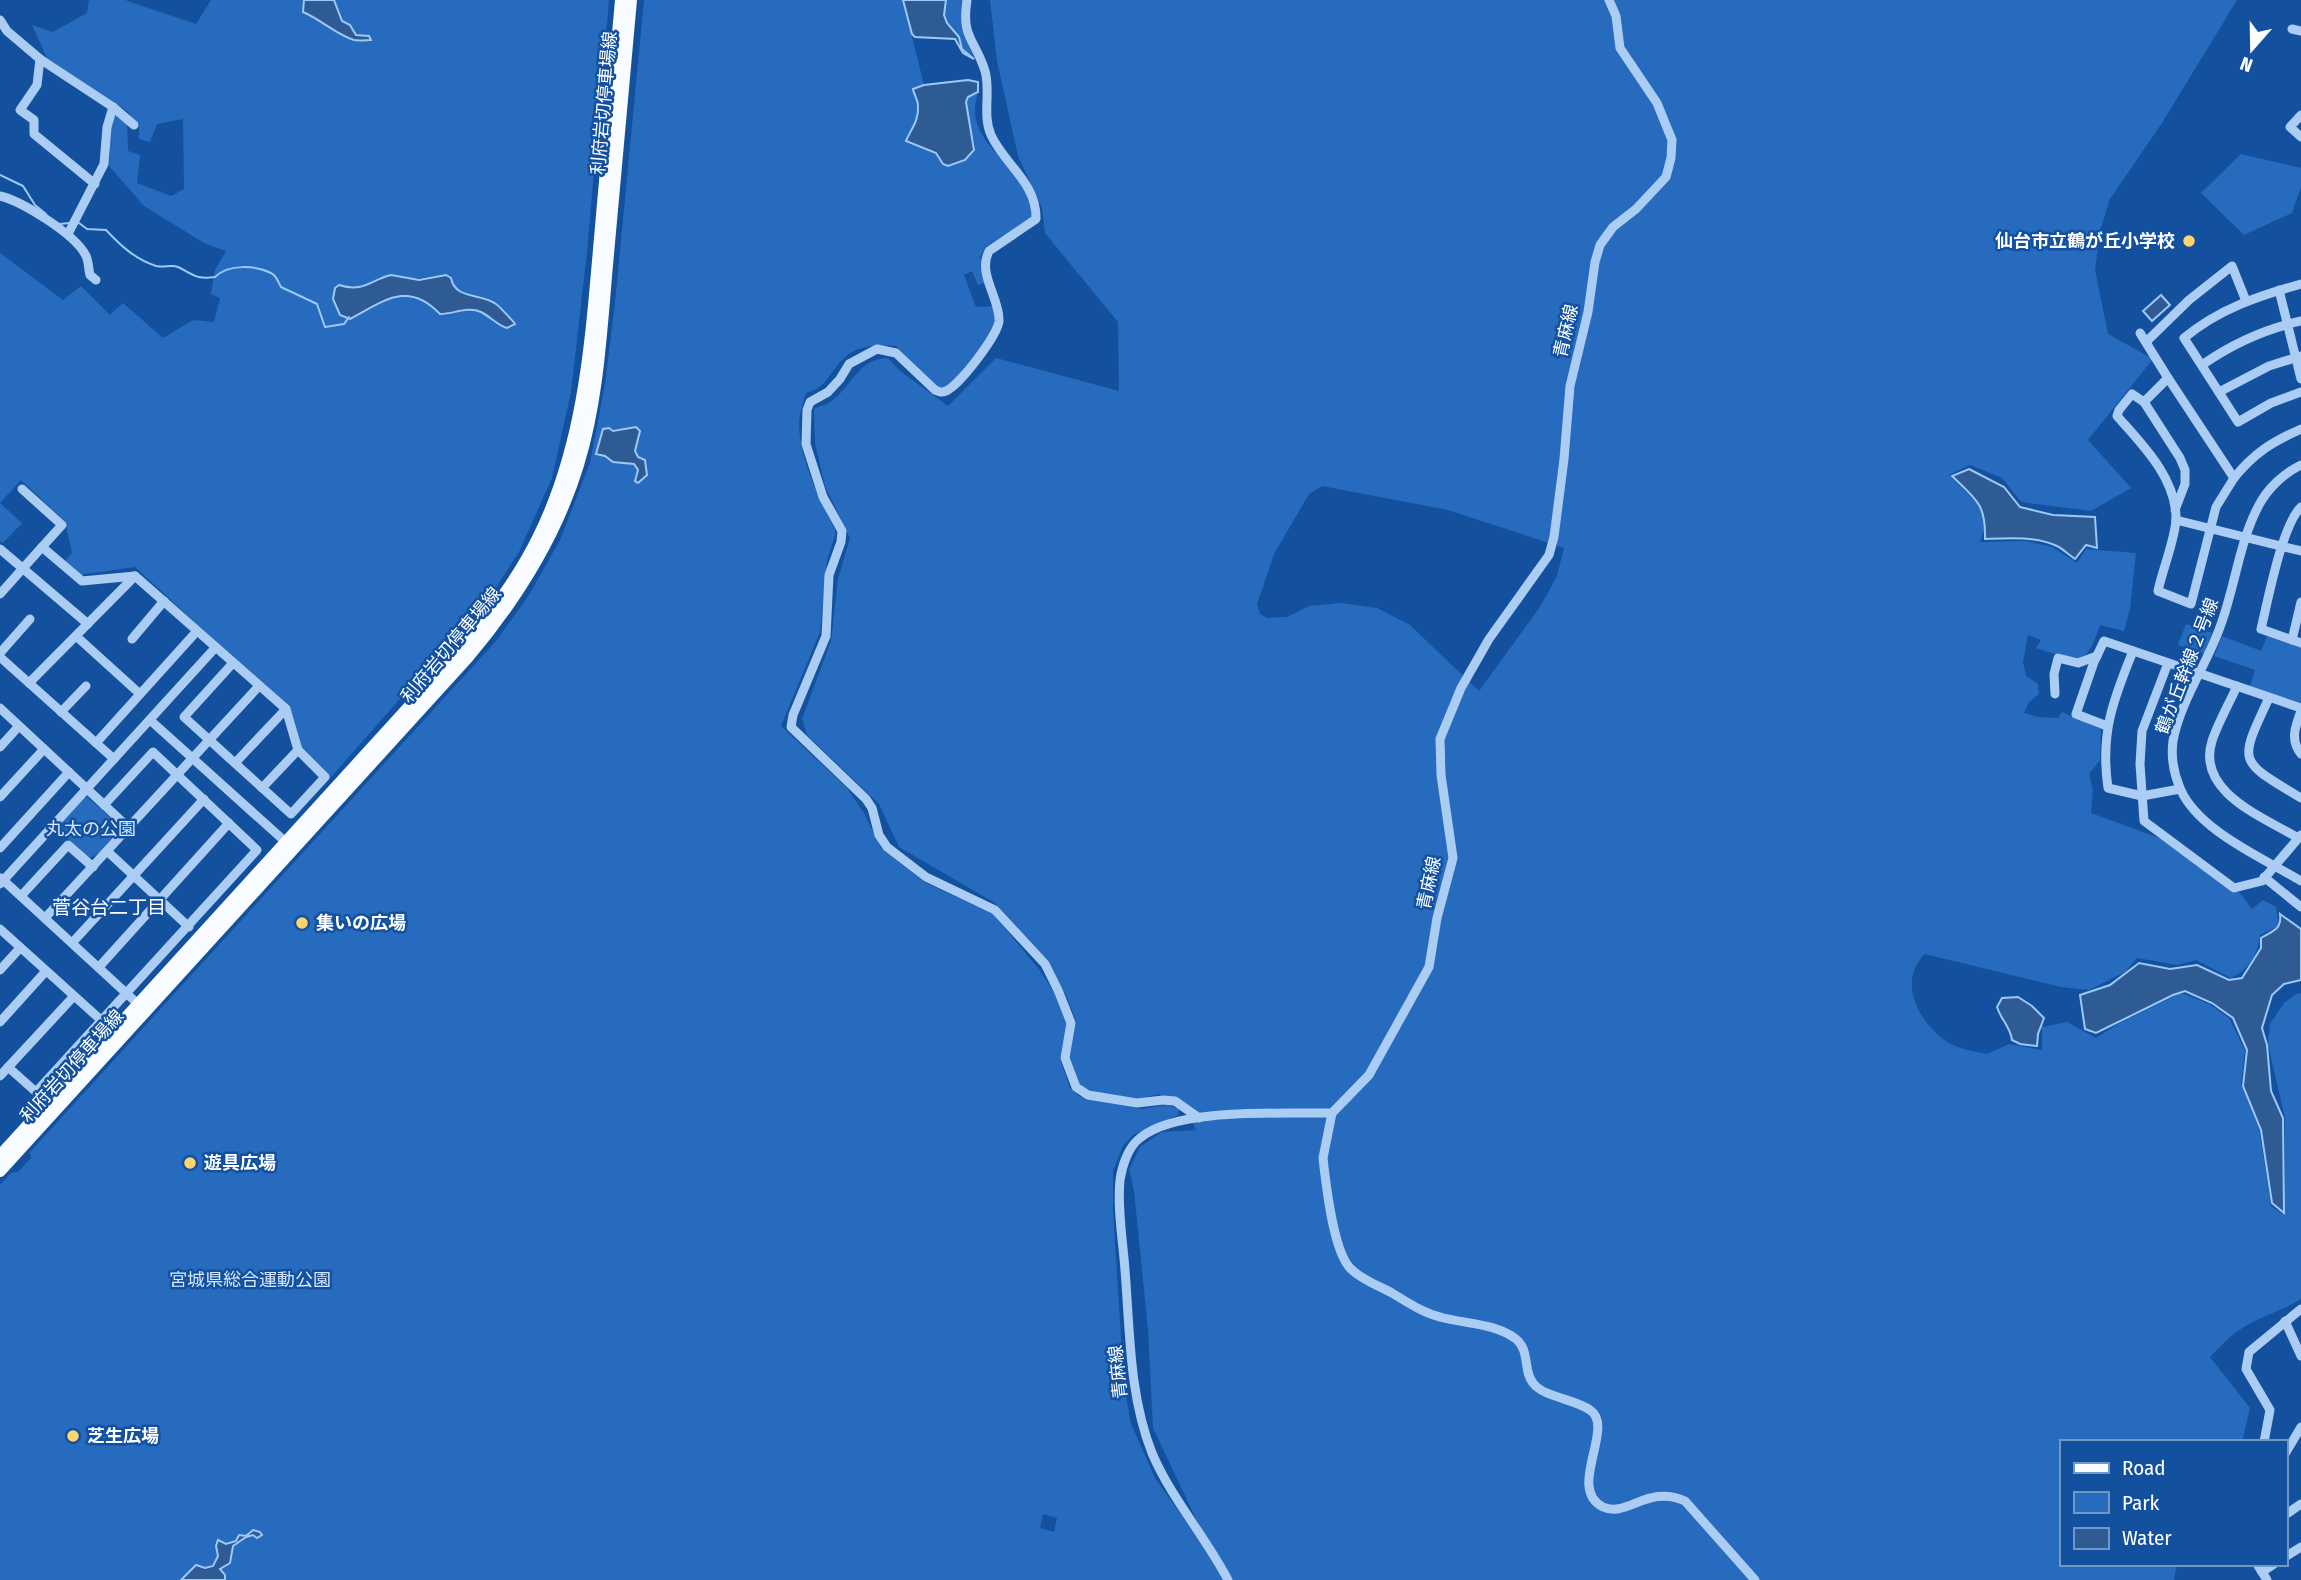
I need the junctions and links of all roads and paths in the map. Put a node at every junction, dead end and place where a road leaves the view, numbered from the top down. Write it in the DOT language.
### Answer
graph roads {
  1 [pos="621,0"];
  2 [pos="631,0"];
  3 [pos="967,0"];
  4 [pos="1609,0"];
  5 [pos="0,20"];
  6 [pos="40,59"];
  7 [pos="113,107"];
  8 [pos="2301,115"];
  9 [pos="134,125"];
  10 [pos="2301,137"];
  11 [pos="94,184"];
  12 [pos="0,196"];
  13 [pos="73,227"];
  14 [pos="96,280"];
  15 [pos="2301,284"];
  16 [pos="2279,290"];
  17 [pos="2246,301"];
  18 [pos="2301,321"];
  19 [pos="2287,324"];
  20 [pos="2140,333"];
  21 [pos="2146,342"];
  22 [pos="2298,356"];
  23 [pos="2202,365"];
  24 [pos="2168,378"];
  25 [pos="2301,379"];
  26 [pos="2219,392"];
  27 [pos="2301,392"];
  28 [pos="2144,402"];
  29 [pos="2301,429"];
  30 [pos="2301,465"];
  31 [pos="2234,478"];
  32 [pos="22,489"];
  33 [pos="2301,507"];
  34 [pos="2176,515"];
  35 [pos="2210,528"];
  36 [pos="2247,538"];
  37 [pos="2283,546"];
  38 [pos="42,547"];
  39 [pos="0,549"];
  40 [pos="2301,551"];
  41 [pos="24,568"];
  42 [pos="135,576"];
  43 [pos="0,594"];
  44 [pos="164,601"];
  45 [pos="2301,602"];
  46 [pos="30,619"];
  47 [pos="88,624"];
  48 [pos="197,631"];
  49 [pos="76,636"];
  50 [pos="132,639"];
  51 [pos="2297,641"];
  52 [pos="215,648"];
  53 [pos="2133,651"];
  54 [pos="0,655"];
  55 [pos="2097,656"];
  56 [pos="233,663"];
  57 [pos="2168,663"];
  58 [pos="2200,673"];
  59 [pos="29,683"];
  60 [pos="86,686"];
  61 [pos="259,686"];
  62 [pos="2237,686"];
  63 [pos="140,694"];
  64 [pos="2055,694"];
  65 [pos="2269,698"];
  66 [pos="0,708"];
  67 [pos="286,709"];
  68 [pos="2301,710"];
  69 [pos="61,712"];
  70 [pos="150,720"];
  71 [pos="19,726"];
  72 [pos="2107,726"];
  73 [pos="210,740"];
  74 [pos="96,743"];
  75 [pos="0,747"];
  76 [pos="44,749"];
  77 [pos="298,750"];
  78 [pos="2301,754"];
  79 [pos="193,758"];
  80 [pos="114,759"];
  81 [pos="235,763"];
  82 [pos="69,772"];
  83 [pos="178,775"];
  84 [pos="262,788"];
  85 [pos="87,789"];
  86 [pos="2180,789"];
  87 [pos="2142,796"];
  88 [pos="0,797"];
  89 [pos="2301,798"];
  90 [pos="204,799"];
  91 [pos="104,805"];
  92 [pos="229,823"];
  93 [pos="129,828"];
  94 [pos="2300,837"];
  95 [pos="290,846"];
  96 [pos="0,848"];
  97 [pos="107,851"];
  98 [pos="2274,865"];
  99 [pos="93,867"];
  100 [pos="134,876"];
  101 [pos="2264,877"];
  102 [pos="1,880"];
  103 [pos="2301,881"];
  104 [pos="21,897"];
  105 [pos="160,900"];
  106 [pos="2301,907"];
  107 [pos="45,918"];
  108 [pos="189,927"];
  109 [pos="0,929"];
  110 [pos="72,943"];
  111 [pos="20,948"];
  112 [pos="99,967"];
  113 [pos="0,970"];
  114 [pos="46,971"];
  115 [pos="126,993"];
  116 [pos="74,996"];
  117 [pos="138,1004"];
  118 [pos="101,1020"];
  119 [pos="0,1022"];
  120 [pos="8,1067"];
  121 [pos="0,1076"];
  122 [pos="1332,1113"];
  123 [pos="1199,1118"];
  124 [pos="5,1151"];
  125 [pos="0,1171"];
  126 [pos="2301,1309"];
  127 [pos="2285,1321"];
  128 [pos="2301,1356"];
  129 [pos="2301,1427"];
  130 [pos="2264,1440"];
  131 [pos="2287,1451"];
  132 [pos="1228,1580"];
  133 [pos="1755,1580"];
  1 -- 95 [label="main road, 利府岩切停車場線"];
  2 -- 95 [label="main road, 利府岩切停車場線"];
  3 -- 123 [label="street"];
  4 -- 122 [label="street, 青麻線"];
  5 -- 6 [label="street"];
  6 -- 7 [label="street"];
  6 -- 11 [label="street"];
  7 -- 9 [label="street"];
  7 -- 11 [label="street"];
  8 -- 10 [label="street"];
  11 -- 13 [label="street"];
  12 -- 13 [label="street"];
  13 -- 14 [label="street"];
  15 -- 16 [label="street"];
  16 -- 17 [label="street"];
  16 -- 19 [label="street"];
  17 -- 21 [label="street"];
  17 -- 23 [label="street"];
  18 -- 19 [label="street"];
  19 -- 22 [label="street"];
  19 -- 23 [label="street"];
  20 -- 21 [label="street"];
  21 -- 24 [label="street"];
  22 -- 25 [label="street"];
  22 -- 26 [label="street"];
  23 -- 26 [label="street"];
  24 -- 28 [label="street"];
  24 -- 31 [label="street"];
  26 -- 27 [label="street"];
  28 -- 34 [label="street"];
  28 -- 34 [label="street"];
  29 -- 31 [label="street"];
  30 -- 36 [label="street, 鶴が丘幹線２号線"];
  31 -- 35 [label="street"];
  32 -- 38 [label="street"];
  33 -- 37 [label="street"];
  34 -- 35 [label="street"];
  34 -- 35 [label="street"];
  35 -- 36 [label="street"];
  36 -- 37 [label="street"];
  36 -- 58 [label="street, 鶴が丘幹線２号線"];
  37 -- 40 [label="street"];
  37 -- 51 [label="street"];
  38 -- 41 [label="street"];
  38 -- 42 [label="street"];
  39 -- 41 [label="street"];
  41 -- 43 [label="street"];
  41 -- 47 [label="street"];
  42 -- 44 [label="street"];
  42 -- 47 [label="street"];
  44 -- 48 [label="street"];
  44 -- 50 [label="street"];
  45 -- 51 [label="street"];
  46 -- 54 [label="street"];
  47 -- 49 [label="street"];
  48 -- 52 [label="street"];
  48 -- 63 [label="street"];
  49 -- 59 [label="street"];
  49 -- 63 [label="street"];
  52 -- 56 [label="street"];
  52 -- 70 [label="street"];
  53 -- 55 [label="street"];
  53 -- 57 [label="street"];
  53 -- 72 [label="street"];
  54 -- 59 [label="street"];
  55 -- 64 [label="street"];
  55 -- 72 [label="street"];
  56 -- 61 [label="street"];
  56 -- 73 [label="street"];
  57 -- 58 [label="street"];
  57 -- 87 [label="street"];
  58 -- 62 [label="street"];
  58 -- 86 [label="street, 鶴が丘幹線２号線"];
  59 -- 69 [label="street"];
  60 -- 69 [label="street"];
  61 -- 67 [label="street"];
  61 -- 73 [label="street"];
  62 -- 65 [label="street"];
  62 -- 94 [label="street"];
  63 -- 74 [label="street"];
  65 -- 68 [label="street"];
  65 -- 89 [label="street"];
  66 -- 71 [label="street"];
  67 -- 77 [label="street"];
  67 -- 81 [label="street"];
  68 -- 78 [label="street"];
  69 -- 74 [label="street"];
  70 -- 79 [label="street"];
  70 -- 80 [label="street"];
  71 -- 75 [label="street"];
  71 -- 76 [label="street"];
  72 -- 87 [label="street"];
  73 -- 79 [label="street"];
  73 -- 81 [label="street"];
  74 -- 80 [label="street"];
  76 -- 82 [label="street"];
  76 -- 88 [label="street"];
  77 -- 84 [label="street"];
  77 -- 84 [label="street"];
  79 -- 83 [label="street"];
  79 -- 95 [label="street"];
  80 -- 85 [label="street"];
  81 -- 84 [label="street"];
  82 -- 85 [label="street"];
  82 -- 96 [label="street"];
  83 -- 90 [label="street"];
  83 -- 91 [label="street"];
  83 -- 93 [label="street"];
  85 -- 91 [label="street"];
  85 -- 102 [label="street"];
  86 -- 87 [label="street"];
  86 -- 98 [label="street, 鶴が丘幹線２号線"];
  87 -- 101 [label="street"];
  90 -- 92 [label="street"];
  90 -- 100 [label="street"];
  91 -- 93 [label="street"];
  92 -- 105 [label="street"];
  92 -- 108 [label="street"];
  93 -- 97 [label="street"];
  94 -- 98 [label="street"];
  95 -- 117 [label="main road, 利府岩切停車場線"];
  95 -- 124 [label="main road, 利府岩切停車場線"];
  97 -- 99 [label="street"];
  97 -- 100 [label="street"];
  98 -- 101 [label="street"];
  98 -- 103 [label="street, 鶴が丘幹線２号線"];
  99 -- 104 [label="street"];
  99 -- 107 [label="street"];
  100 -- 105 [label="street"];
  100 -- 110 [label="street"];
  101 -- 106 [label="street"];
  102 -- 104 [label="street"];
  104 -- 107 [label="street"];
  105 -- 108 [label="street"];
  105 -- 112 [label="street"];
  107 -- 110 [label="street"];
  108 -- 115 [label="street"];
  109 -- 111 [label="street"];
  110 -- 112 [label="street"];
  111 -- 113 [label="street"];
  111 -- 114 [label="street"];
  112 -- 115 [label="street"];
  114 -- 116 [label="street"];
  114 -- 119 [label="street"];
  115 -- 117 [label="street"];
  115 -- 118 [label="street"];
  116 -- 118 [label="street"];
  116 -- 120 [label="street"];
  117 -- 124 [label="main road, 利府岩切停車場線"];
  118 -- 120 [label="street"];
  120 -- 121 [label="street"];
  122 -- 123 [label="street, 青麻線"];
  122 -- 133 [label="street"];
  123 -- 132 [label="street, 青麻線"];
  124 -- 125 [label="main road, 利府岩切停車場線"];
  126 -- 127 [label="street"];
  127 -- 128 [label="street"];
  127 -- 130 [label="street"];
  129 -- 131 [label="street"];
}
